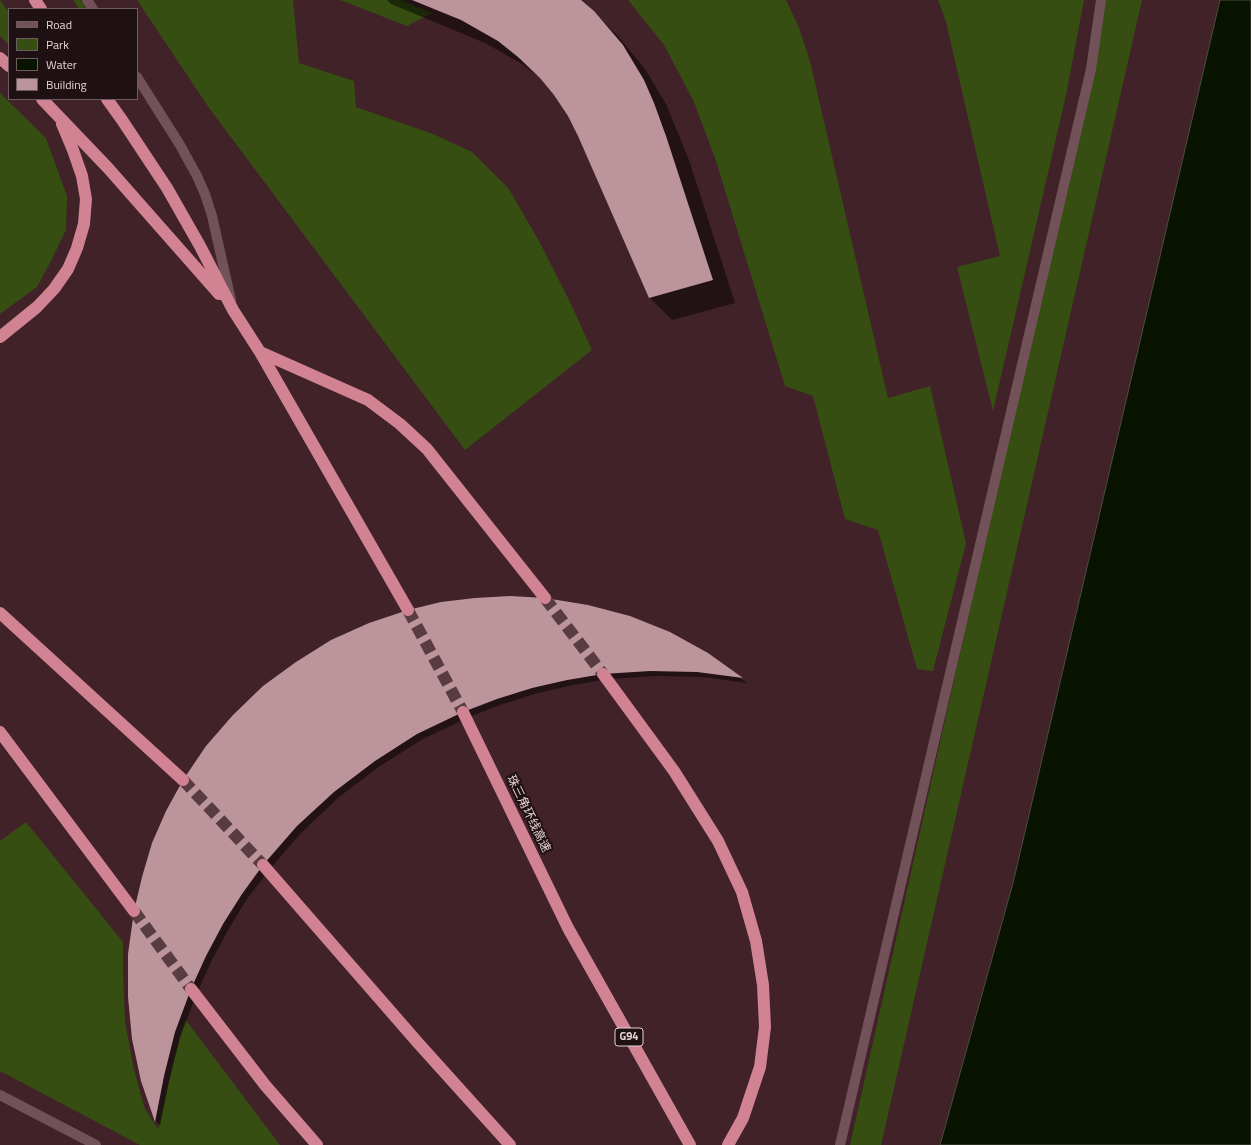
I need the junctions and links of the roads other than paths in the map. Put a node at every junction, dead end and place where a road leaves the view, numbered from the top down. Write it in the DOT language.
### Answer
graph roads {
  1 [pos="1101,0"];
  2 [pos="0,58"];
  3 [pos="8,65"];
  4 [pos="138,79"];
  5 [pos="43,100"];
  6 [pos="108,100"];
  7 [pos="59,116"];
  8 [pos="233,310"];
  9 [pos="0,337"];
  10 [pos="260,352"];
  11 [pos="545,598"];
  12 [pos="408,610"];
  13 [pos="0,613"];
  14 [pos="603,674"];
  15 [pos="463,712"];
  16 [pos="0,732"];
  17 [pos="183,780"];
  18 [pos="263,865"];
  19 [pos="134,911"];
  20 [pos="191,989"];
  21 [pos="0,1094"];
  22 [pos="96,1145"];
  23 [pos="317,1145"];
  24 [pos="510,1145"];
  25 [pos="690,1145"];
  26 [pos="728,1145"];
  27 [pos="840,1145"];
  1 -- 27 [label="lane"];
  2 -- 3 [label="highway"];
  4 -- 8 [label="lane"];
  5 -- 7 [label="highway"];
  6 -- 8 [label="highway"];
  7 -- 8 [label="highway"];
  7 -- 9 [label="highway"];
  8 -- 10 [label="highway"];
  10 -- 11 [label="highway"];
  10 -- 12 [label="highway"];
  13 -- 17 [label="highway"];
  14 -- 26 [label="highway"];
  15 -- 25 [label="highway, 珠三角环线高速 / G94"];
  16 -- 19 [label="highway"];
  18 -- 24 [label="highway"];
  20 -- 23 [label="highway"];
  21 -- 22 [label="lane"];
}
